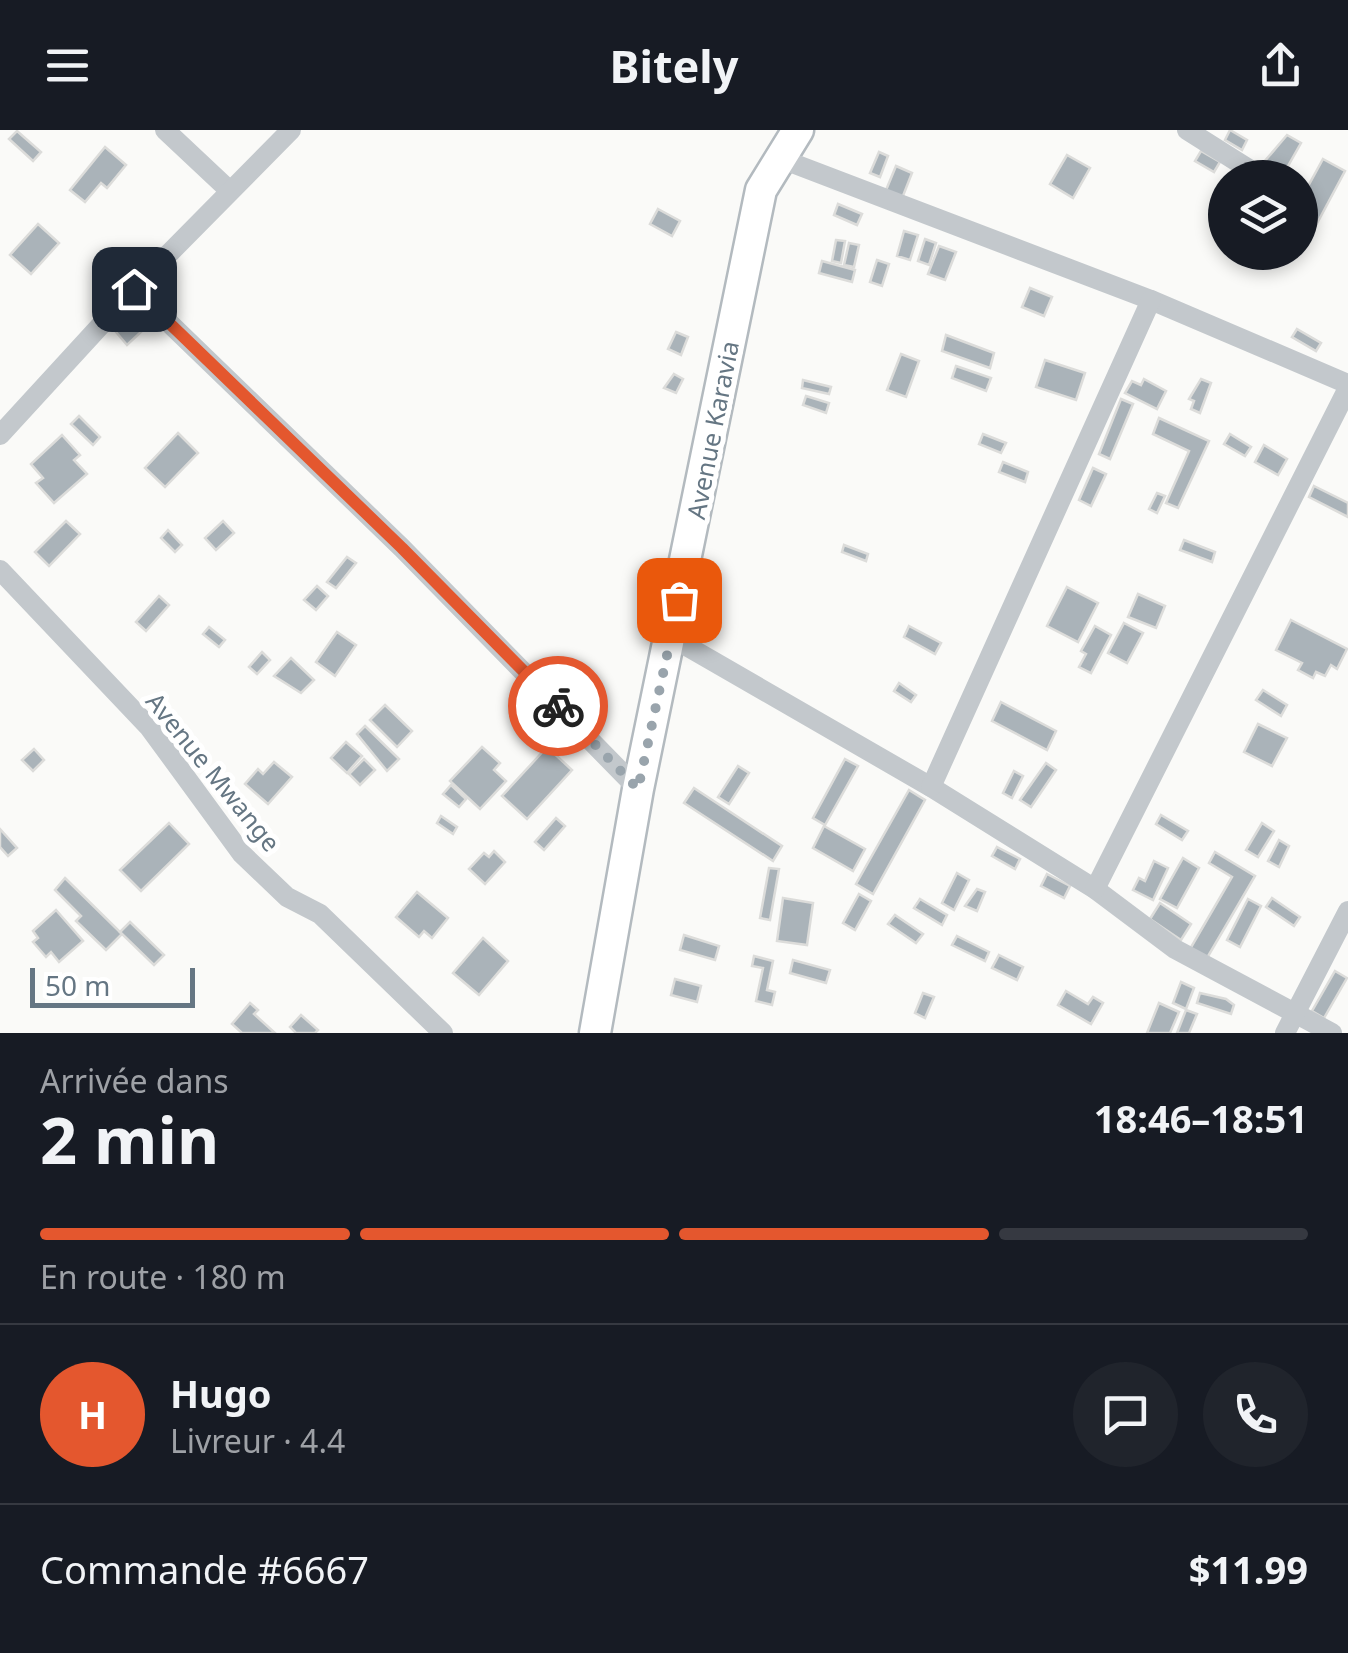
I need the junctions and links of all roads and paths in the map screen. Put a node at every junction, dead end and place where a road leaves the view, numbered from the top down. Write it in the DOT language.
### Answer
graph roads {
  1 [pos="164,130"];
  2 [pos="291,130"];
  3 [pos="798,130"];
  4 [pos="1188,130"];
  5 [pos="779,158"];
  6 [pos="1235,160"];
  7 [pos="230,190"];
  8 [pos="134,289"];
  9 [pos="1152,300"];
  10 [pos="1348,386"];
  11 [pos="0,435"];
  12 [pos="0,570"];
  13 [pos="671,637"];
  14 [pos="932,787"];
  15 [pos="638,789"];
  16 [pos="1096,889"];
  17 [pos="1348,911"];
  18 [pos="1295,1012"];
  19 [pos="444,1033"];
  20 [pos="595,1033"];
  21 [pos="1284,1033"];
  22 [pos="1332,1033"];
  1 -- 7 [label="street"];
  2 -- 7 [label="street"];
  3 -- 5 [label="street, Avenue Karavia"];
  4 -- 6 [label="street"];
  5 -- 9 [label="street"];
  5 -- 13 [label="street, Avenue Karavia"];
  7 -- 8 [label="street"];
  8 -- 11 [label="street"];
  8 -- 15 [label="street"];
  9 -- 10 [label="street"];
  9 -- 14 [label="street"];
  10 -- 16 [label="street"];
  12 -- 19 [label="street, Avenue Mwange"];
  13 -- 14 [label="street"];
  13 -- 15 [label="street, Avenue Karavia"];
  14 -- 16 [label="street"];
  15 -- 20 [label="street, Avenue Karavia"];
  16 -- 18 [label="street"];
  17 -- 18 [label="street"];
  18 -- 21 [label="street"];
  18 -- 22 [label="street"];
}
